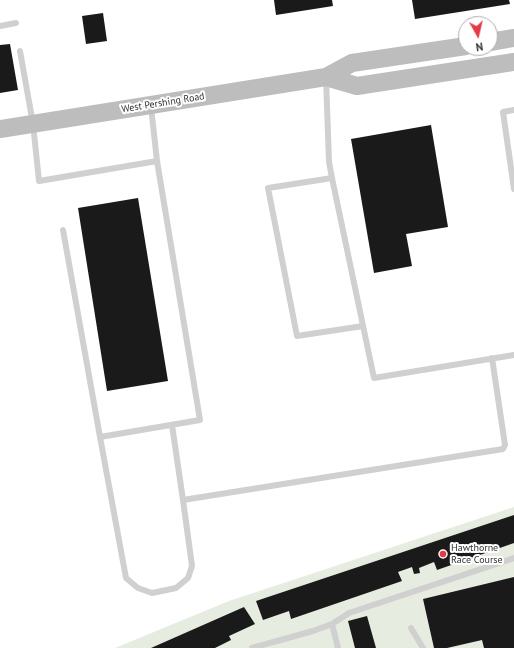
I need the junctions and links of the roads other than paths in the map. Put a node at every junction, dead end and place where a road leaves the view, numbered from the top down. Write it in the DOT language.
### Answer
graph roads {
  1 [pos="16,23"];
  2 [pos="0,26"];
  3 [pos="514,38"];
  4 [pos="498,41"];
  5 [pos="458,47"];
  6 [pos="20,51"];
  7 [pos="514,62"];
  8 [pos="326,77"];
  9 [pos="151,105"];
  10 [pos="514,110"];
  11 [pos="33,124"];
  12 [pos="0,129"];
  13 [pos="157,161"];
  14 [pos="332,178"];
  15 [pos="514,188"];
  16 [pos="63,230"];
  17 [pos="363,326"];
  18 [pos="514,355"];
  19 [pos="492,358"];
  20 [pos="172,425"];
  21 [pos="100,437"];
  22 [pos="183,500"];
  23 [pos="514,558"];
  24 [pos="332,624"];
  25 [pos="411,628"];
  26 [pos="252,648"];
  27 [pos="338,648"];
  28 [pos="422,648"];
  1 -- 2 [label="lane"];
  3 -- 4 [label="main road"];
  5 -- 8 [label="main road, West Pershing Road"];
  6 -- 11 [label="lane"];
  7 -- 8 [label="main road, West Pershing Road"];
  8 -- 9 [label="main road, West Pershing Road"];
  8 -- 14 [label="lane"];
  9 -- 11 [label="main road, West Pershing Road"];
  9 -- 13 [label="lane"];
  10 -- 15 [label="lane"];
  11 -- 12 [label="main road, West Pershing Road"];
  11 -- 13 [label="lane"];
  13 -- 20 [label="lane"];
  14 -- 17 [label="lane"];
  14 -- 17 [label="lane"];
  16 -- 21 [label="lane"];
  17 -- 19 [label="lane"];
  18 -- 19 [label="lane"];
  19 -- 22 [label="lane"];
  20 -- 21 [label="lane"];
  20 -- 22 [label="lane"];
  21 -- 22 [label="lane"];
  23 -- 24 [label="lane"];
  24 -- 26 [label="lane"];
  24 -- 27 [label="lane"];
  25 -- 28 [label="lane"];
}
